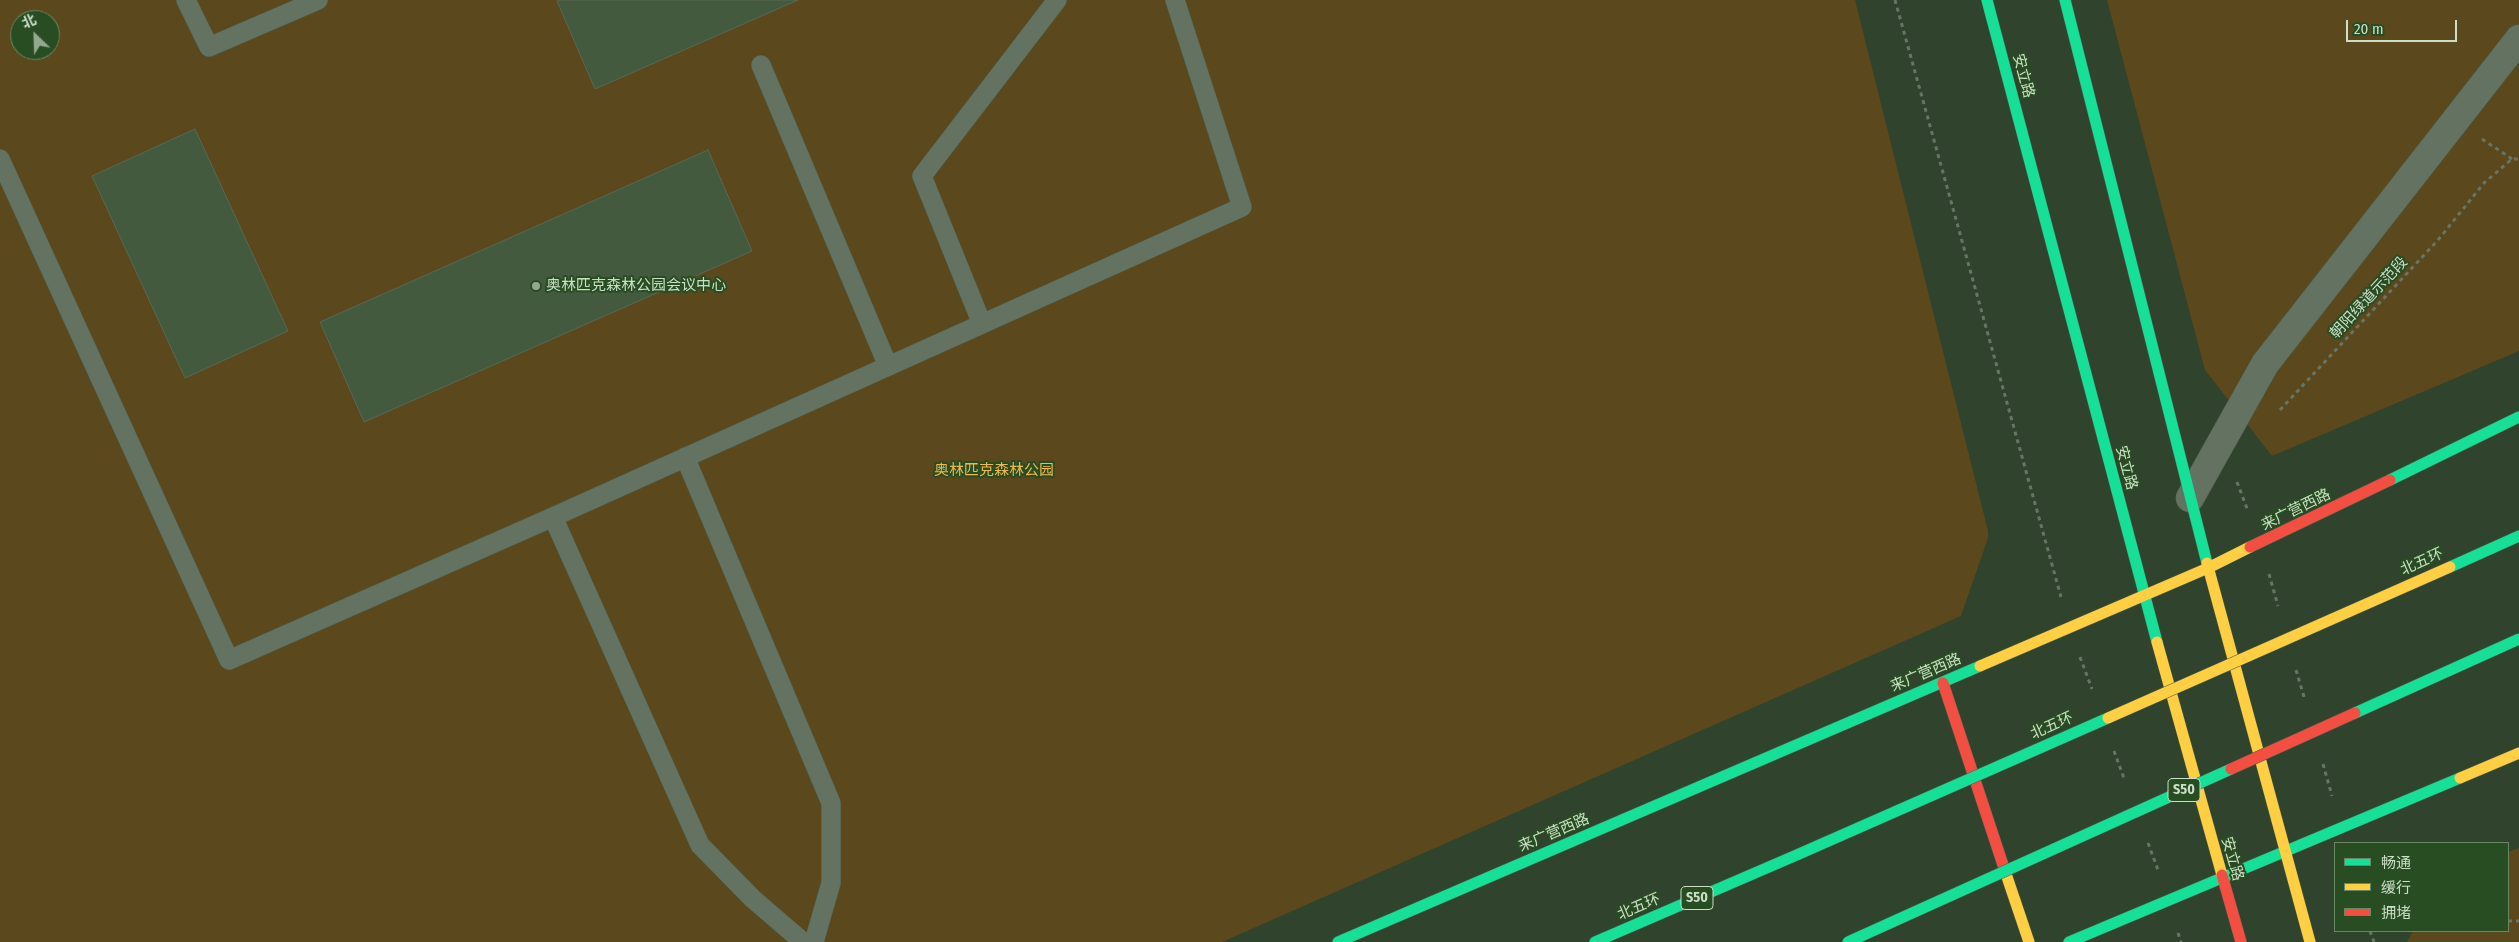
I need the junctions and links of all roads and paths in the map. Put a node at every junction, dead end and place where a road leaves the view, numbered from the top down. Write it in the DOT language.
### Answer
graph roads {
  1 [pos="186,0"];
  2 [pos="318,0"];
  3 [pos="1057,0"];
  4 [pos="1175,0"];
  5 [pos="1895,0"];
  6 [pos="1987,0"];
  7 [pos="2065,0"];
  8 [pos="2519,39"];
  9 [pos="761,65"];
  10 [pos="0,159"];
  11 [pos="2519,159"];
  12 [pos="982,324"];
  13 [pos="888,366"];
  14 [pos="2273,417"];
  15 [pos="2519,417"];
  16 [pos="685,456"];
  17 [pos="2190,498"];
  18 [pos="553,517"];
  19 [pos="2519,536"];
  20 [pos="2208,568"];
  21 [pos="2144,596"];
  22 [pos="2070,629"];
  23 [pos="2519,639"];
  24 [pos="1942,683"];
  25 [pos="2094,694"];
  26 [pos="2111,741"];
  27 [pos="2519,753"];
  28 [pos="2519,764"];
  29 [pos="2442,784"];
  30 [pos="2128,788"];
  31 [pos="2145,835"];
  32 [pos="2286,852"];
  33 [pos="2221,879"];
  34 [pos="2169,900"];
  35 [pos="803,942"];
  36 [pos="814,942"];
  37 [pos="1338,942"];
  38 [pos="1595,942"];
  39 [pos="1848,942"];
  40 [pos="2029,942"];
  41 [pos="2069,942"];
  42 [pos="2180,942"];
  43 [pos="2241,942"];
  44 [pos="2310,942"];
  1 -- 2 [label="lane"];
  3 -- 12 [label="lane"];
  4 -- 12 [label="lane"];
  5 -- 22 [label="path"];
  6 -- 21 [label="main road, 安立路"];
  7 -- 17 [label="main road"];
  8 -- 17 [label="street"];
  9 -- 13 [label="lane"];
  10 -- 18 [label="lane"];
  11 -- 14 [label="path, 朝阳绿道示范段"];
  12 -- 13 [label="lane"];
  13 -- 16 [label="lane"];
  15 -- 20 [label="main road, 来广营西路"];
  16 -- 18 [label="lane"];
  16 -- 36 [label="lane"];
  17 -- 20 [label="main road"];
  18 -- 35 [label="lane"];
  19 -- 38 [label="main road, 北五环 / S50, bridge"];
  20 -- 21 [label="main road, 来广营西路"];
  20 -- 32 [label="main road"];
  21 -- 22 [label="main road, 来广营西路"];
  21 -- 33 [label="main road, 安立路"];
  22 -- 24 [label="main road, 来广营西路"];
  22 -- 25 [label="path"];
  23 -- 39 [label="main road, S50, bridge"];
  24 -- 37 [label="main road, 来广营西路"];
  24 -- 40 [label="main road"];
  26 -- 30 [label="path"];
  27 -- 29 [label="main road"];
  28 -- 29 [label="main road"];
  29 -- 32 [label="main road"];
  31 -- 34 [label="path"];
  32 -- 33 [label="main road"];
  32 -- 44 [label="main road"];
  33 -- 34 [label="main road"];
  33 -- 43 [label="main road, 安立路"];
  34 -- 41 [label="main road"];
  34 -- 42 [label="path"];
}
